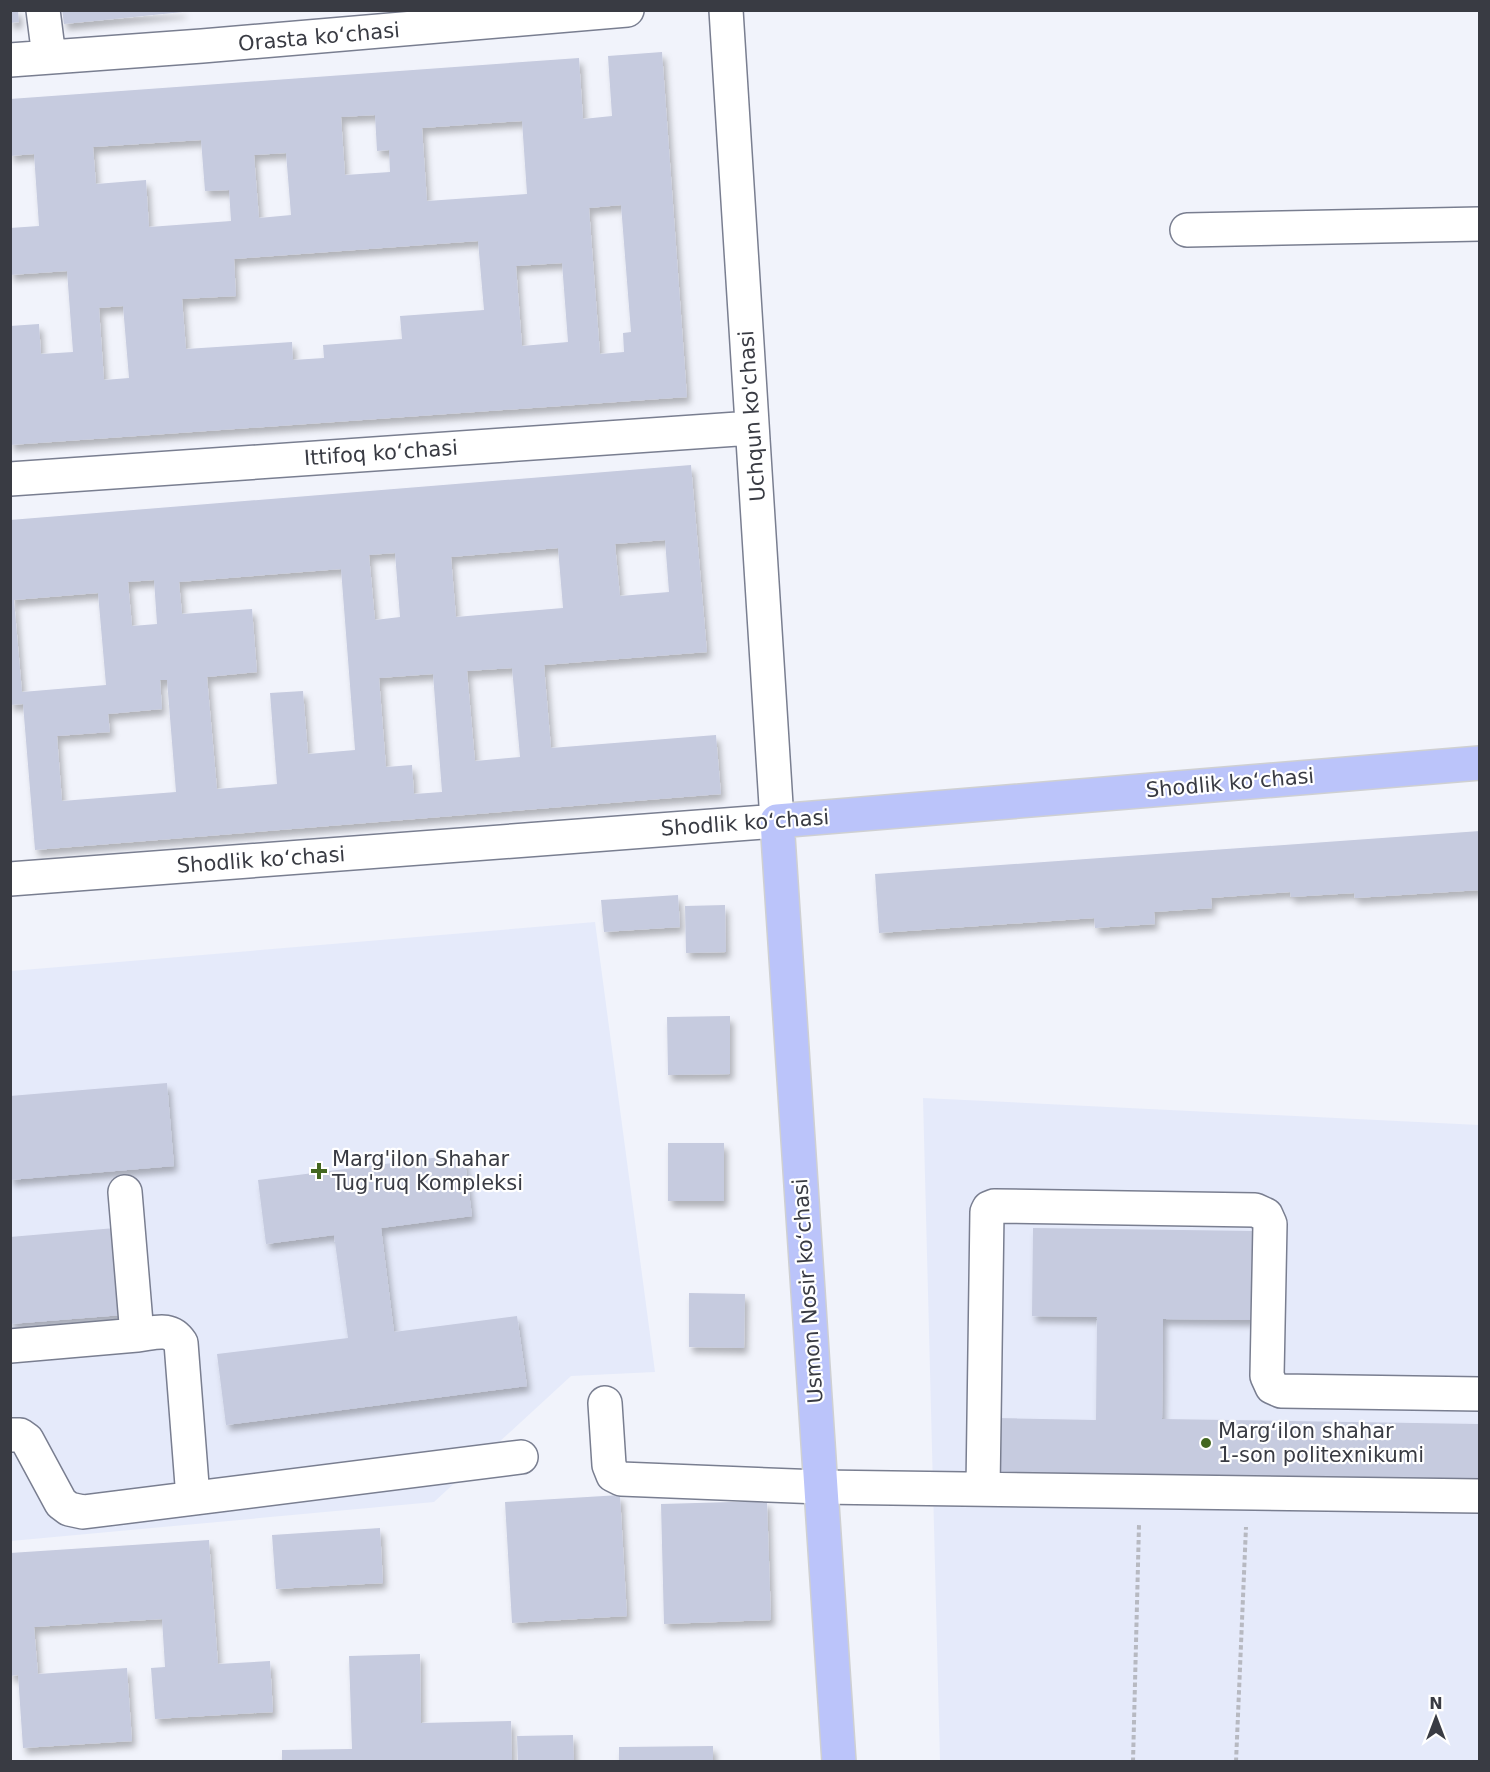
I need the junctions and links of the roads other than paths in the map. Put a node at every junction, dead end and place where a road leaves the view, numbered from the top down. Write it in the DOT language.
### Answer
graph roads {
  1 [pos="44,10"];
  2 [pos="627,10"];
  3 [pos="726,10"];
  4 [pos="49,57"];
  5 [pos="10,60"];
  6 [pos="1479,224"];
  7 [pos="1187,230"];
  8 [pos="752,428"];
  9 [pos="10,479"];
  10 [pos="1479,763"];
  11 [pos="777,821"];
  12 [pos="10,879"];
  13 [pos="125,1192"];
  14 [pos="137,1335"];
  15 [pos="10,1346"];
  16 [pos="1479,1394"];
  17 [pos="605,1403"];
  18 [pos="10,1435"];
  19 [pos="521,1457"];
  20 [pos="820,1487"];
  21 [pos="983,1489"];
  22 [pos="1479,1496"];
  23 [pos="193,1498"];
  24 [pos="839,1761"];
  1 -- 4 [label="street"];
  2 -- 4 [label="street, Orasta koʻchasi"];
  3 -- 8 [label="street, Uchqun ko'chasi"];
  4 -- 5 [label="street, Orasta koʻchasi"];
  6 -- 7 [label="street"];
  8 -- 9 [label="street, Ittifoq koʻchasi"];
  8 -- 11 [label="street, Uchqun ko'chasi"];
  10 -- 11 [label="main road, Shodlik koʻchasi"];
  11 -- 12 [label="street, Shodlik koʻchasi"];
  11 -- 20 [label="main road, Usmon Nosir ko‘chasi"];
  13 -- 14 [label="street"];
  14 -- 15 [label="street"];
  14 -- 23 [label="street"];
  16 -- 21 [label="street"];
  17 -- 20 [label="street"];
  18 -- 23 [label="street"];
  19 -- 23 [label="street"];
  20 -- 21 [label="street"];
  20 -- 24 [label="main road, Usmon Nosir ko‘chasi"];
  21 -- 22 [label="street"];
}
